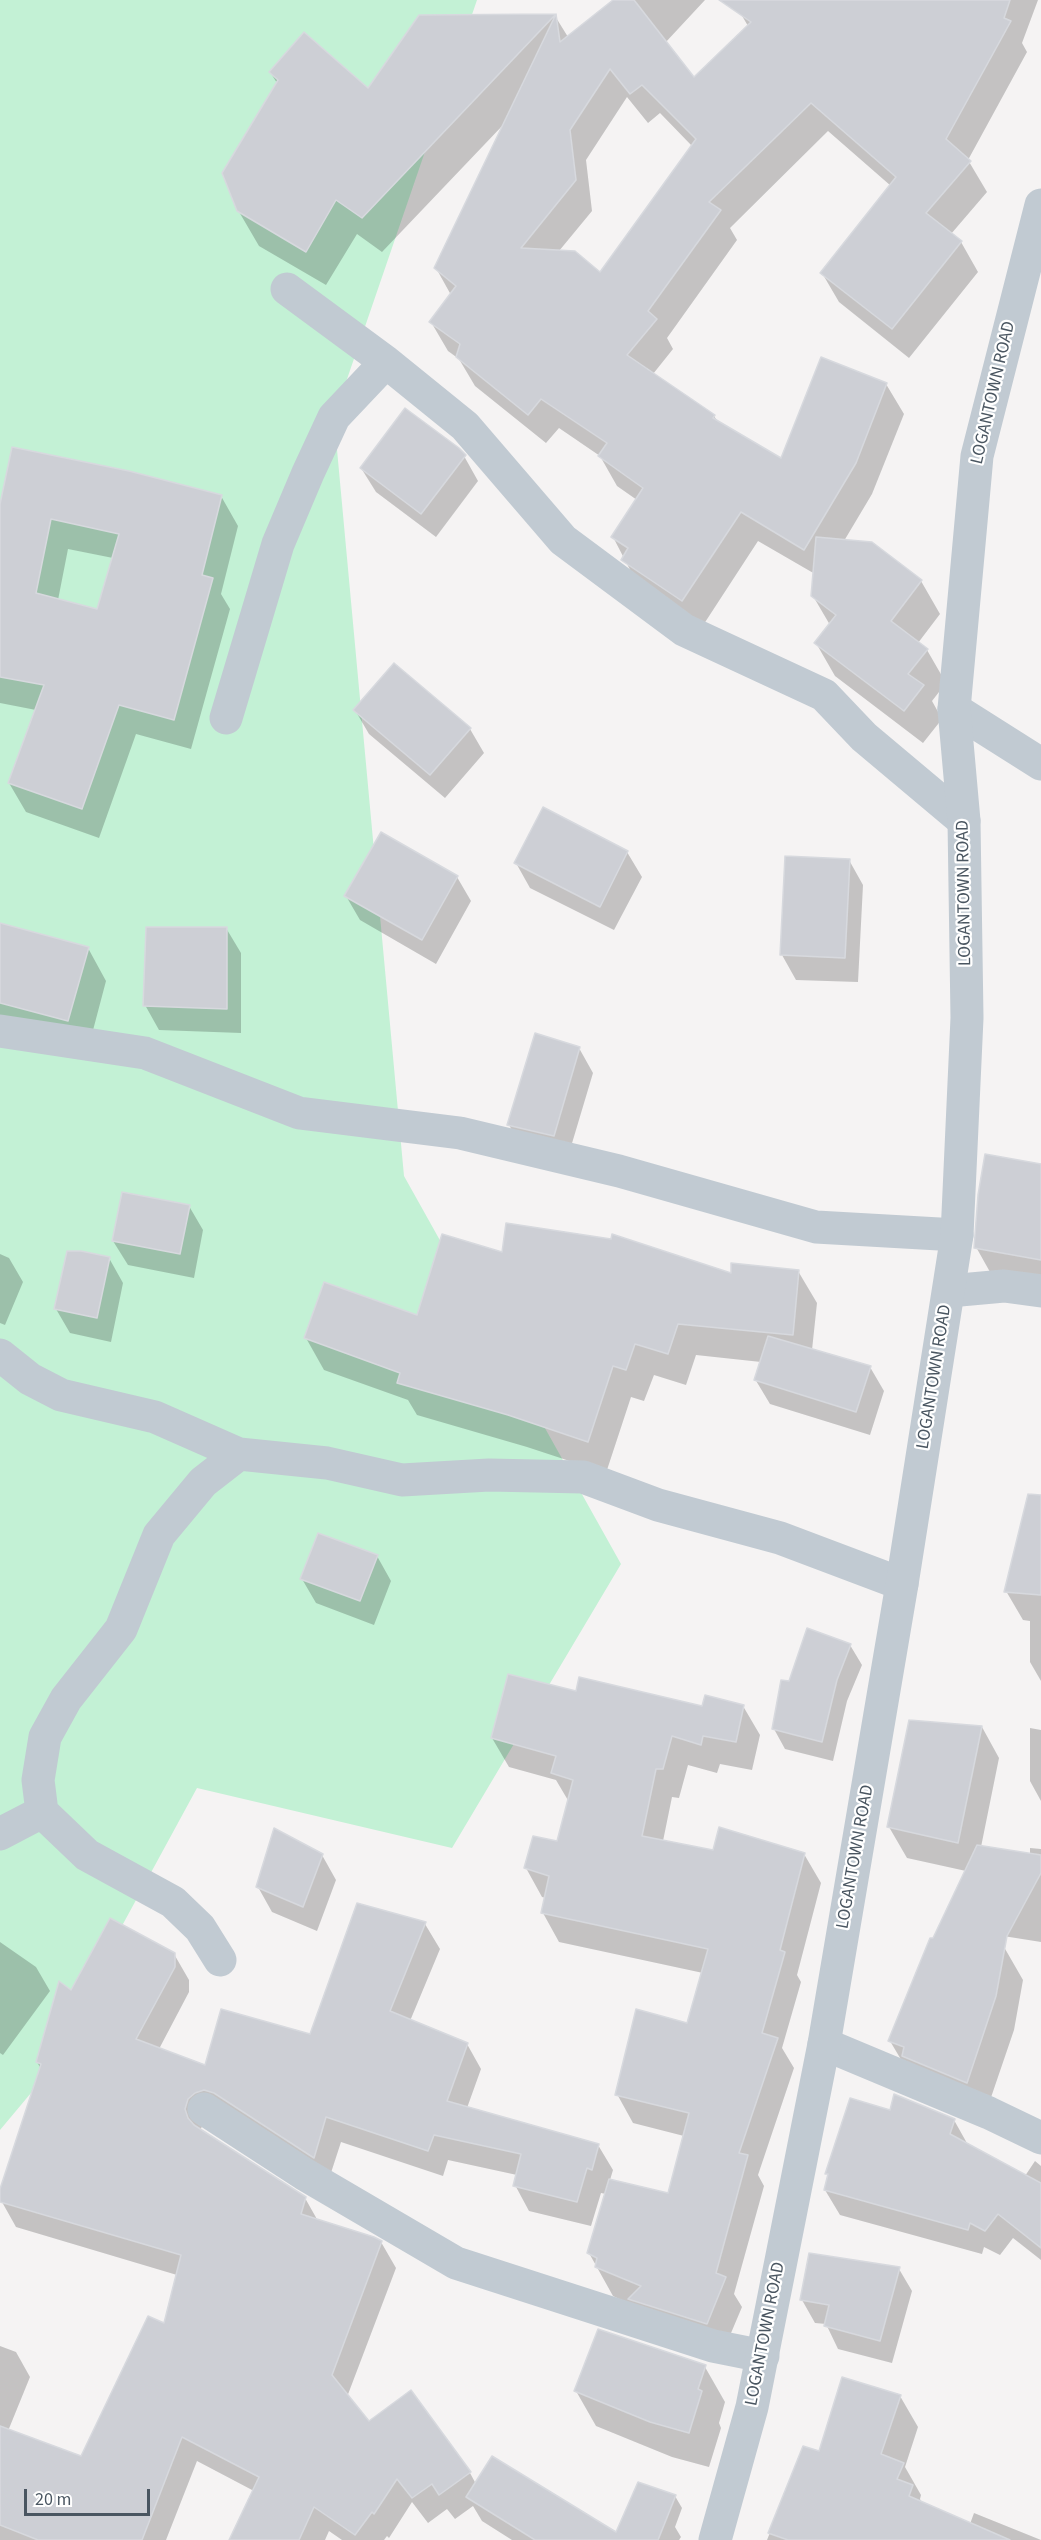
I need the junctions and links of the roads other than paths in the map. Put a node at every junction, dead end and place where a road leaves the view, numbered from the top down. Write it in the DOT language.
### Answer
graph roads {
  1 [pos="1041,205"];
  2 [pos="287,289"];
  3 [pos="386,362"];
  4 [pos="954,709"];
  5 [pos="226,718"];
  6 [pos="1041,764"];
  7 [pos="964,821"];
  8 [pos="0,1031"];
  9 [pos="957,1235"];
  10 [pos="949,1291"];
  11 [pos="1041,1291"];
  12 [pos="0,1355"];
  13 [pos="238,1454"];
  14 [pos="902,1584"];
  15 [pos="42,1812"];
  16 [pos="0,1834"];
  17 [pos="220,1960"];
  18 [pos="824,2044"];
  19 [pos="204,2109"];
  20 [pos="1041,2138"];
  21 [pos="763,2356"];
  22 [pos="715,2540"];
  1 -- 4 [label="street, LOGANTOWN ROAD"];
  2 -- 3 [label="street"];
  3 -- 5 [label="street"];
  3 -- 7 [label="street"];
  4 -- 6 [label="street"];
  4 -- 7 [label="street, LOGANTOWN ROAD"];
  7 -- 9 [label="street, LOGANTOWN ROAD"];
  8 -- 9 [label="street"];
  9 -- 10 [label="street, LOGANTOWN ROAD"];
  10 -- 11 [label="street"];
  10 -- 14 [label="street, LOGANTOWN ROAD"];
  12 -- 13 [label="street"];
  13 -- 14 [label="street"];
  13 -- 15 [label="street"];
  14 -- 18 [label="street, LOGANTOWN ROAD"];
  15 -- 16 [label="street"];
  15 -- 17 [label="street"];
  18 -- 20 [label="street"];
  18 -- 21 [label="street, LOGANTOWN ROAD"];
  19 -- 21 [label="street"];
  21 -- 22 [label="street, LOGANTOWN ROAD"];
}
